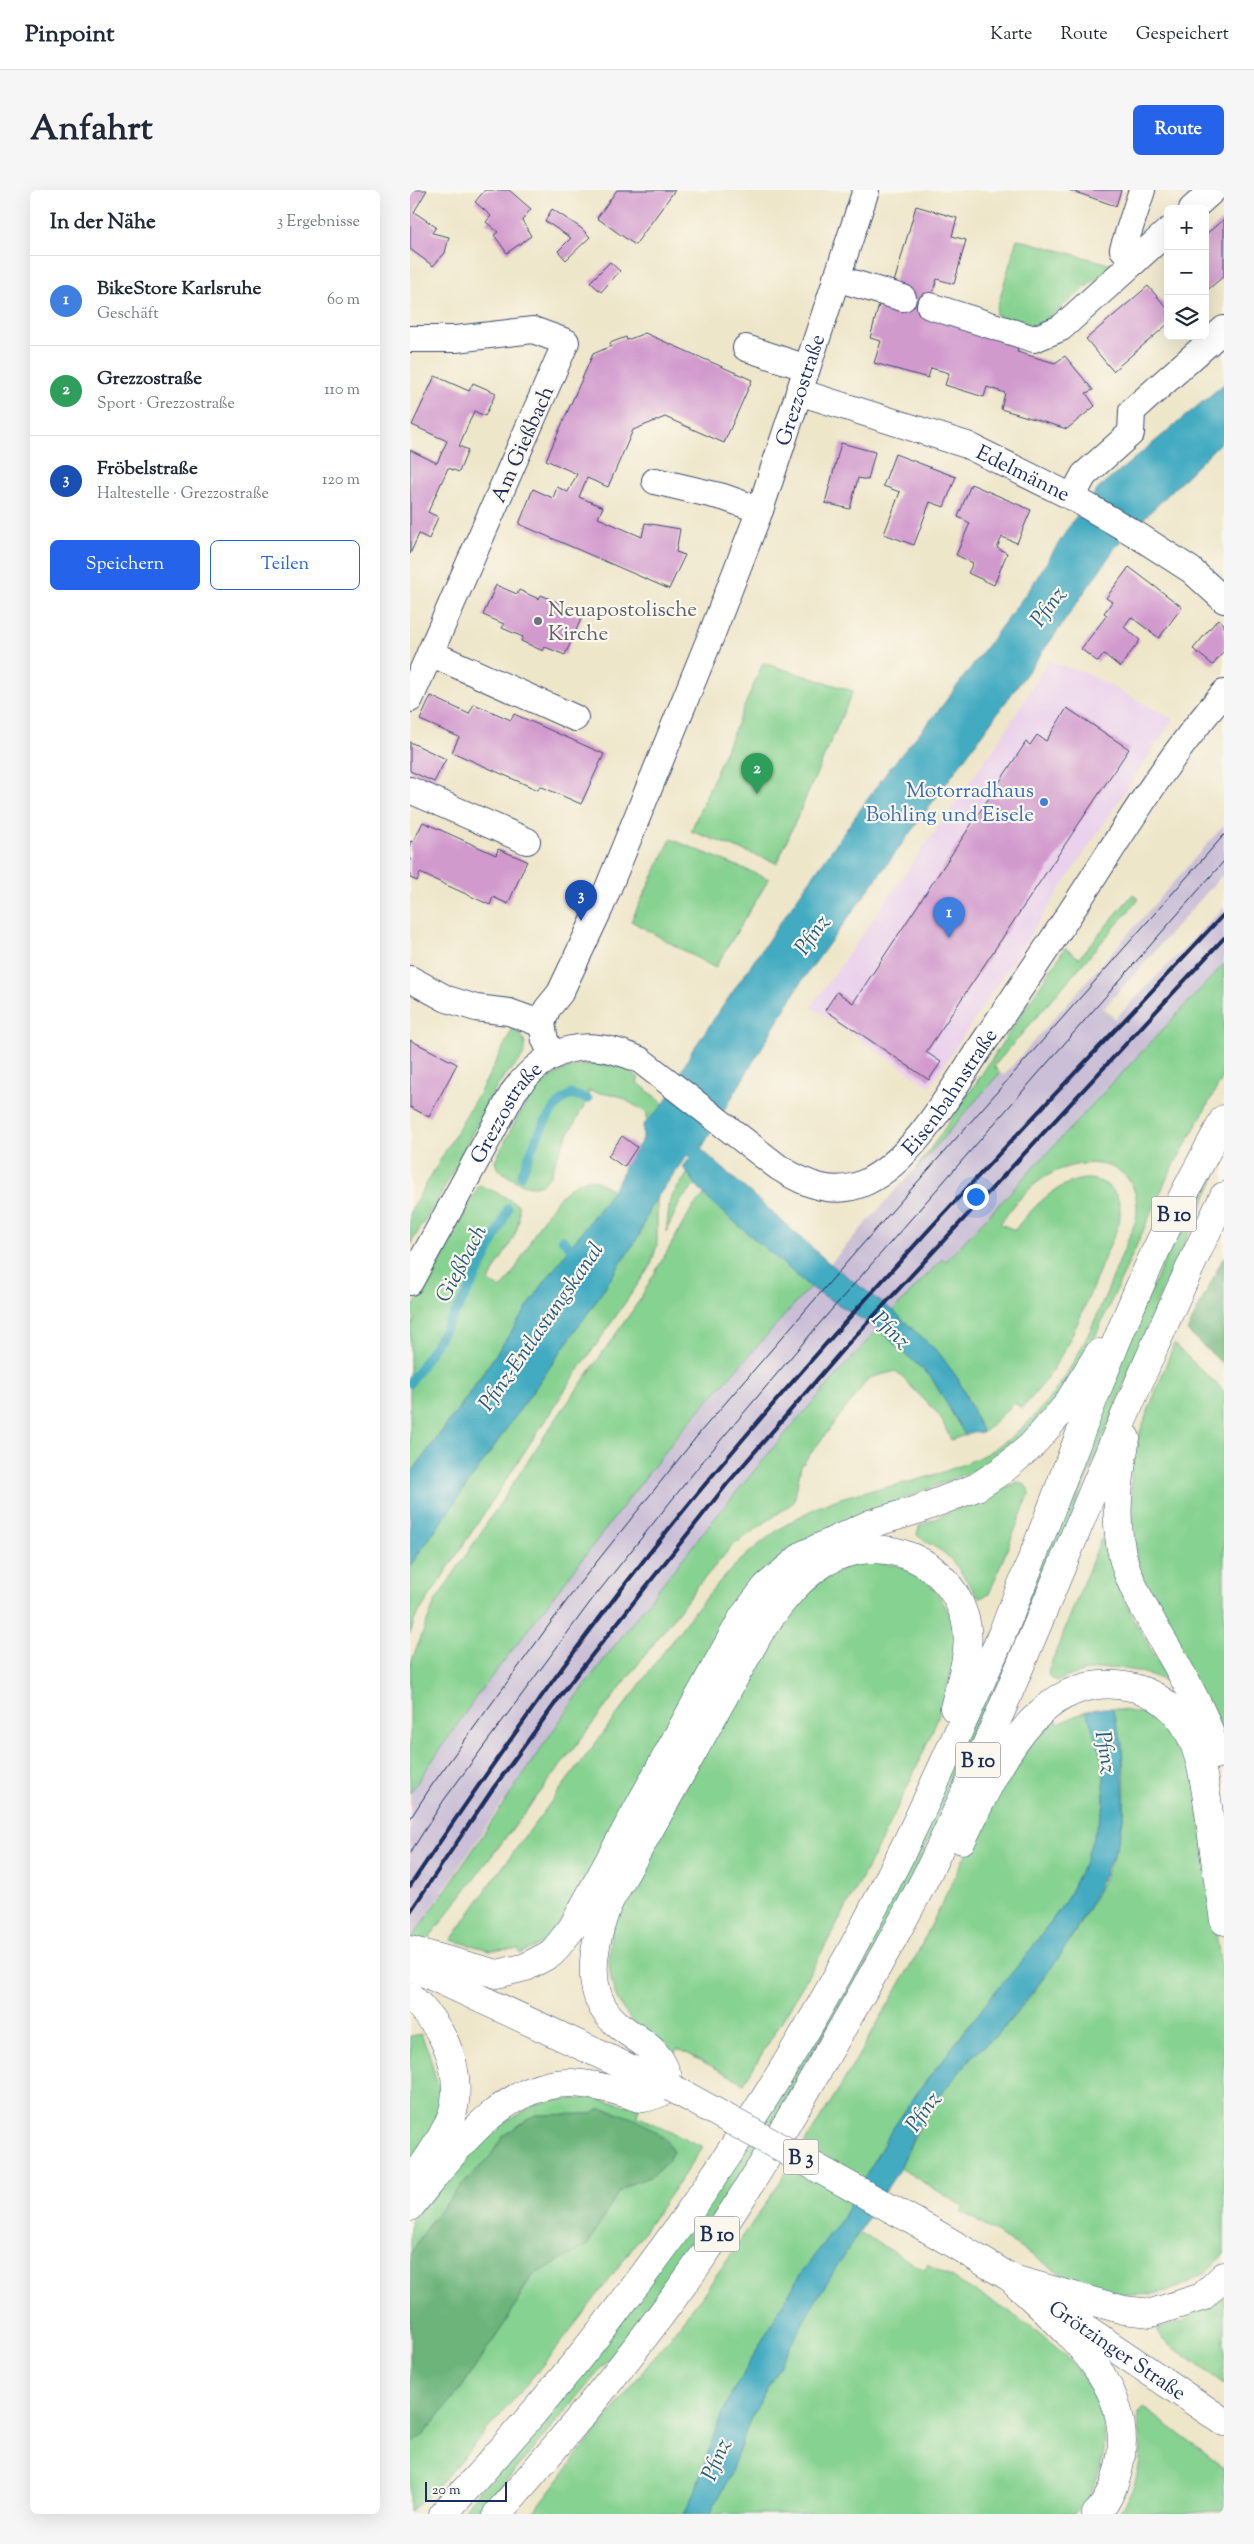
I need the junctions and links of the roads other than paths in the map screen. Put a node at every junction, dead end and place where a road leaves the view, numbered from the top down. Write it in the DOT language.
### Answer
graph roads {
  1 [pos="866,190"];
  2 [pos="1142,190"];
  3 [pos="1213,190"];
  4 [pos="1196,205"];
  5 [pos="1164,235"];
  6 [pos="1135,261"];
  7 [pos="836,278"];
  8 [pos="903,298"];
  9 [pos="930,306"];
  10 [pos="1224,329"];
  11 [pos="410,339"];
  12 [pos="746,348"];
  13 [pos="807,368"];
  14 [pos="799,392"];
  15 [pos="655,481"];
  16 [pos="1077,500"];
  17 [pos="760,510"];
  18 [pos="1224,600"];
  19 [pos="430,653"];
  20 [pos="1224,693"];
  21 [pos="410,700"];
  22 [pos="575,718"];
  23 [pos="410,790"];
  24 [pos="527,841"];
  25 [pos="410,979"];
  26 [pos="542,1024"];
  27 [pos="553,1056"];
  28 [pos="1224,1119"];
  29 [pos="1224,1196"];
  30 [pos="410,1282"];
  31 [pos="1129,1311"];
  32 [pos="1150,1358"];
  33 [pos="929,1796"];
  34 [pos="1224,1816"];
  35 [pos="1224,1921"];
  36 [pos="888,1948"];
  37 [pos="410,1950"];
  38 [pos="410,1966"];
  39 [pos="471,1980"];
  40 [pos="410,1996"];
  41 [pos="672,2088"];
  42 [pos="410,2182"];
  43 [pos="410,2207"];
  44 [pos="1224,2276"];
  45 [pos="1011,2278"];
  46 [pos="1224,2422"];
  47 [pos="494,2460"];
  48 [pos="507,2508"];
  49 [pos="423,2514"];
  50 [pos="443,2514"];
  51 [pos="1096,2514"];
  1 -- 7 [label="street, Grezzostraße"];
  2 -- 6 [label="street"];
  3 -- 4 [label="street"];
  5 -- 6 [label="street"];
  6 -- 9 [label="street"];
  7 -- 8 [label="street"];
  7 -- 13 [label="street, Grezzostraße"];
  10 -- 16 [label="street"];
  11 -- 19 [label="street, Am Gießbach"];
  12 -- 13 [label="street"];
  13 -- 14 [label="street, Grezzostraße"];
  14 -- 16 [label="street, Edelmänne"];
  14 -- 17 [label="street, Grezzostraße"];
  15 -- 17 [label="street"];
  16 -- 18 [label="street, Edelmänne"];
  17 -- 26 [label="street, Grezzostraße"];
  19 -- 21 [label="street, Am Gießbach"];
  19 -- 22 [label="street"];
  20 -- 27 [label="street, Eisenbahnstraße"];
  23 -- 24 [label="street"];
  25 -- 26 [label="street"];
  26 -- 27 [label="street, Grezzostraße"];
  27 -- 30 [label="street, Grezzostraße"];
  28 -- 31 [label="main road, B 10"];
  29 -- 32 [label="main road, B 10"];
  31 -- 33 [label="main road, B 10"];
  31 -- 39 [label="main road"];
  32 -- 34 [label="main road"];
  32 -- 36 [label="main road, B 10"];
  33 -- 41 [label="main road"];
  33 -- 47 [label="main road, B 10"];
  35 -- 36 [label="main road"];
  36 -- 48 [label="main road, B 10"];
  37 -- 39 [label="main road"];
  38 -- 39 [label="main road, B 3"];
  39 -- 41 [label="main road, B 3"];
  40 -- 42 [label="main road"];
  41 -- 43 [label="main road"];
  41 -- 45 [label="main road, B 3, bridge"];
  44 -- 45 [label="main road"];
  45 -- 46 [label="main road, Grötzinger Straße / B 3"];
  45 -- 51 [label="main road"];
  47 -- 49 [label="main road"];
  47 -- 50 [label="main road, B 10"];
}
